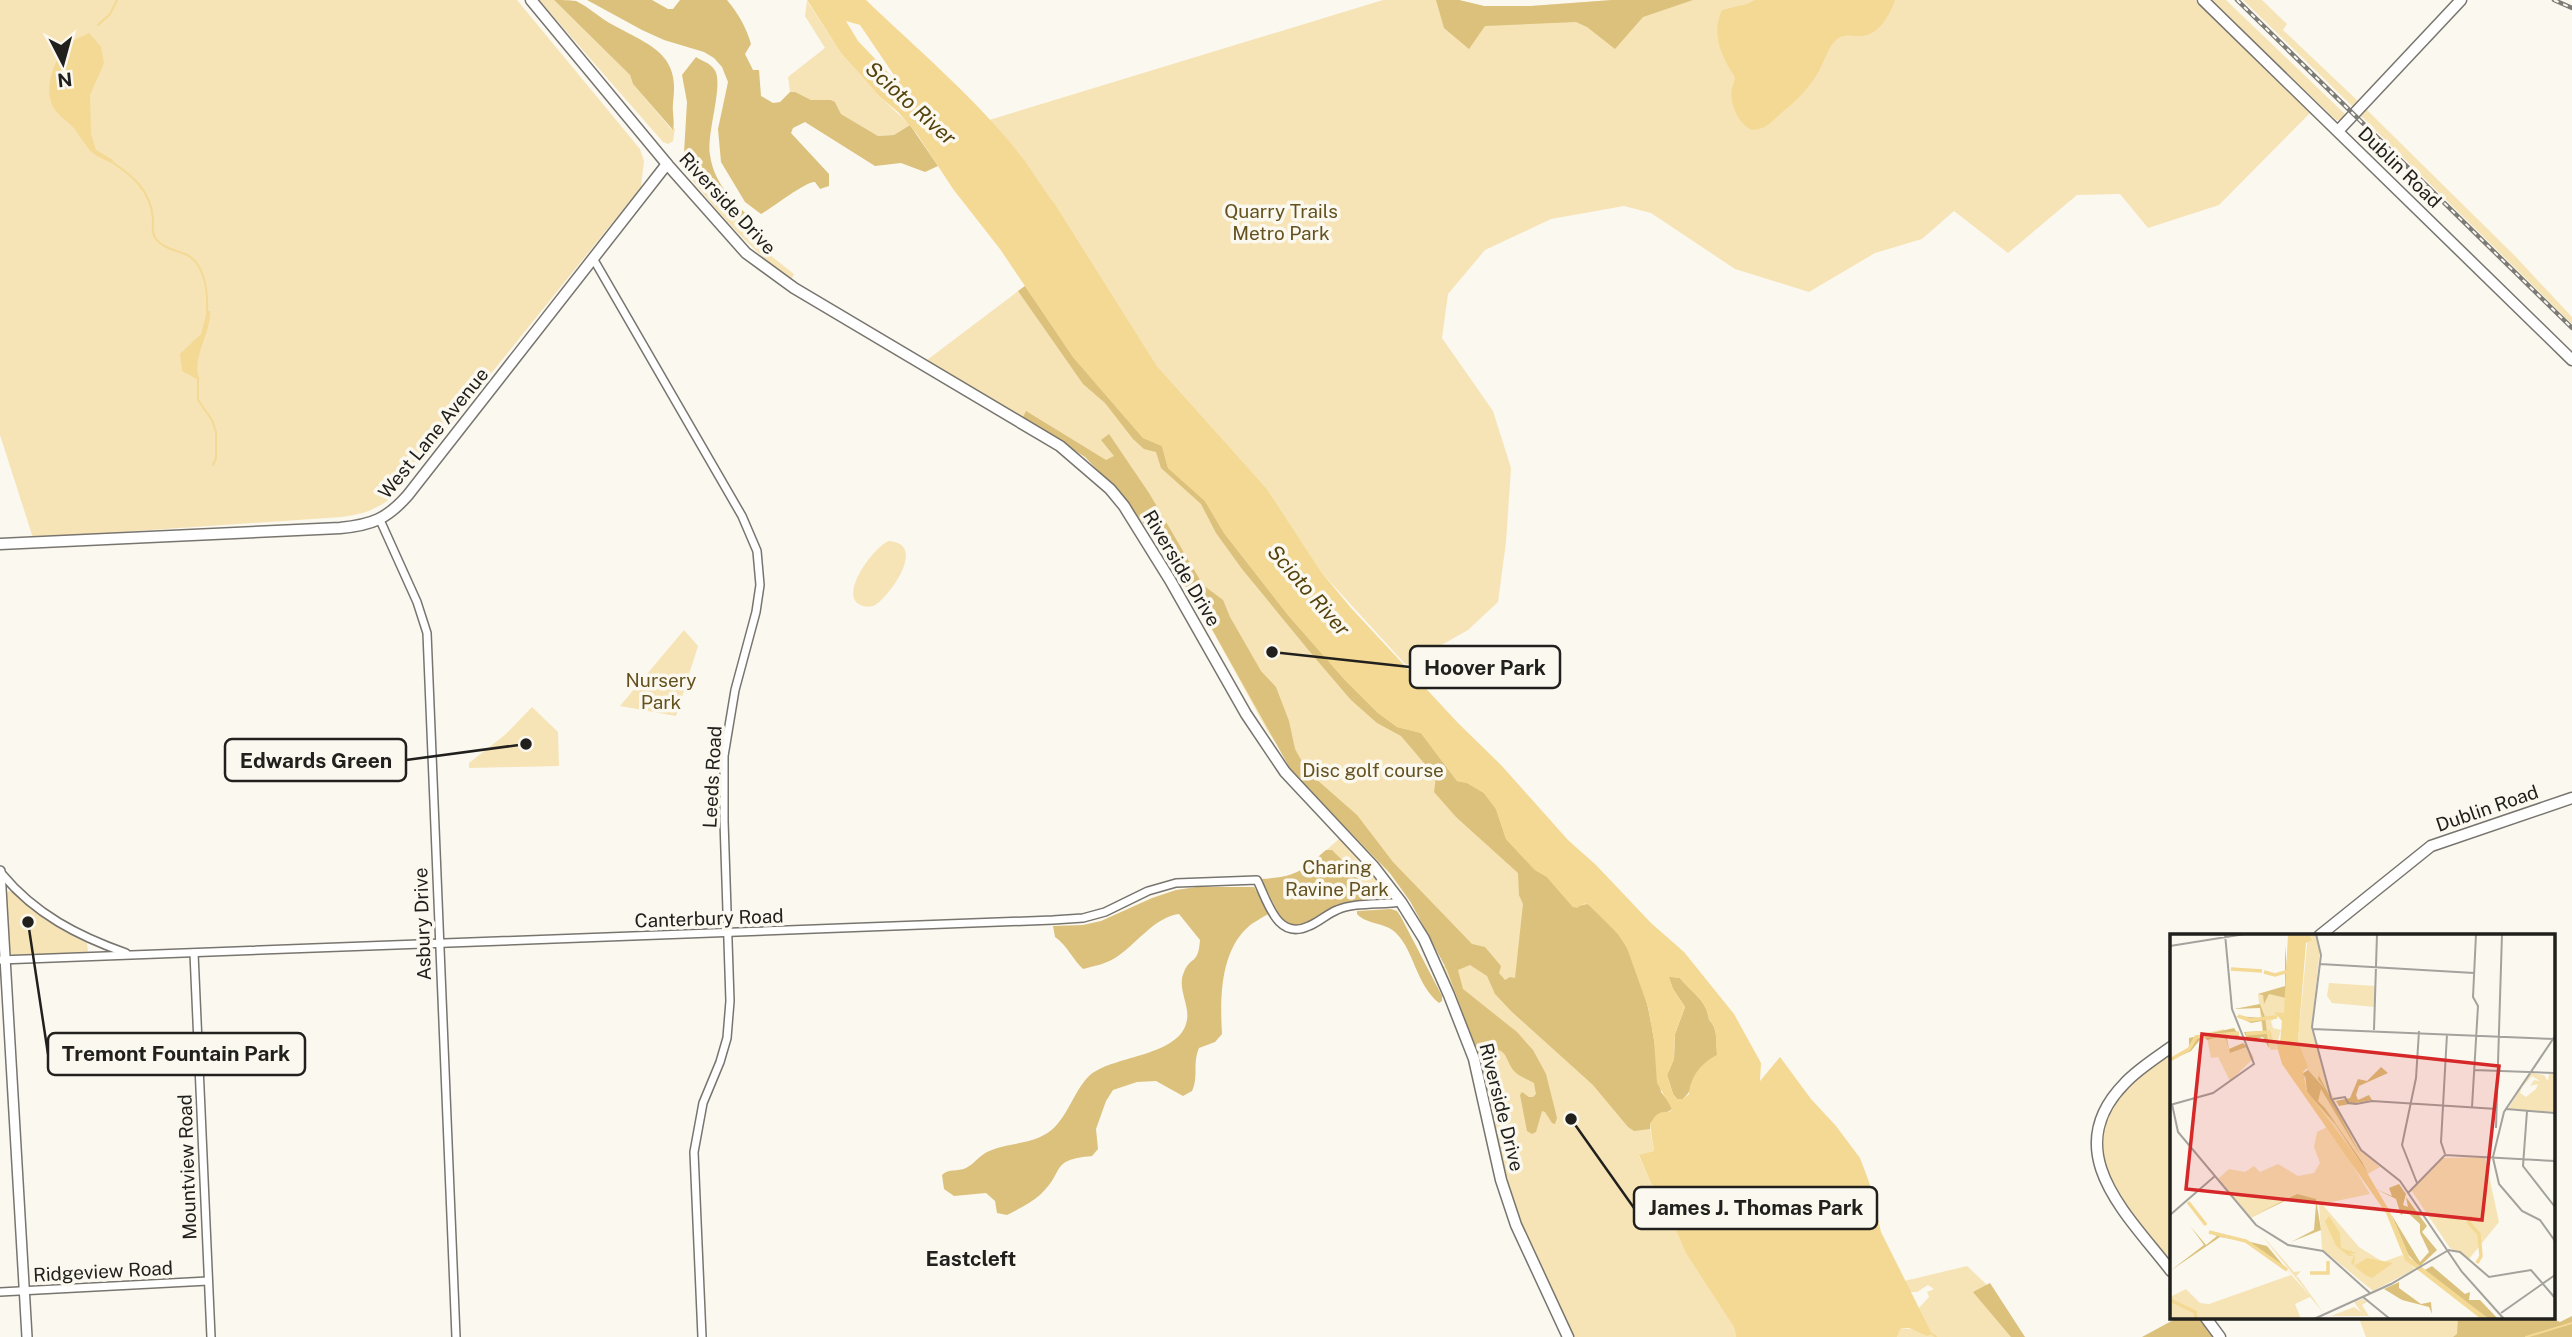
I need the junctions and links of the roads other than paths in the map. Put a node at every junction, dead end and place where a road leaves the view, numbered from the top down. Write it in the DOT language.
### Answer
graph roads {
  1 [pos="531,0"];
  2 [pos="2203,0"];
  3 [pos="2461,0"];
  4 [pos="2338,131"];
  5 [pos="667,164"];
  6 [pos="594,260"];
  7 [pos="2572,360"];
  8 [pos="380,520"];
  9 [pos="0,544"];
  10 [pos="2572,798"];
  11 [pos="1,872"];
  12 [pos="1401,902"];
  13 [pos="728,933"];
  14 [pos="2321,934"];
  15 [pos="439,944"];
  16 [pos="194,953"];
  17 [pos="132,955"];
  18 [pos="2,960"];
  19 [pos="2170,1048"];
  20 [pos="2170,1270"];
  21 [pos="208,1281"];
  22 [pos="24,1291"];
  23 [pos="0,1292"];
  24 [pos="2207,1320"];
  25 [pos="27,1337"];
  26 [pos="211,1337"];
  27 [pos="456,1337"];
  28 [pos="702,1337"];
  29 [pos="1568,1337"];
  30 [pos="2220,1337"];
  1 -- 5 [label="main road, Riverside Drive"];
  2 -- 4 [label="main road, Dublin Road"];
  3 -- 4 [label="main road"];
  4 -- 7 [label="main road, Dublin Road"];
  5 -- 6 [label="main road, West Lane Avenue"];
  5 -- 12 [label="main road, Riverside Drive"];
  6 -- 8 [label="main road, West Lane Avenue"];
  6 -- 13 [label="street, Leeds Road"];
  8 -- 9 [label="main road, West Lane Avenue"];
  8 -- 15 [label="street, Asbury Drive"];
  10 -- 14 [label="main road, Dublin Road"];
  11 -- 17 [label="street, Canterbury Road"];
  11 -- 18 [label="main road"];
  12 -- 13 [label="street, Canterbury Road"];
  12 -- 29 [label="main road, Riverside Drive"];
  13 -- 15 [label="street, Canterbury Road"];
  13 -- 28 [label="street, Leeds Road"];
  15 -- 16 [label="street, Canterbury Road"];
  15 -- 27 [label="street, Asbury Drive"];
  16 -- 17 [label="street, Canterbury Road"];
  16 -- 21 [label="street, Mountview Road"];
  17 -- 18 [label="street"];
  18 -- 22 [label="main road"];
  19 -- 20 [label="main road"];
  21 -- 22 [label="street, Ridgeview Road"];
  21 -- 26 [label="street, Mountview Road"];
  22 -- 23 [label="street, Ridgeview Road"];
  22 -- 25 [label="main road"];
  24 -- 30 [label="main road"];
}
